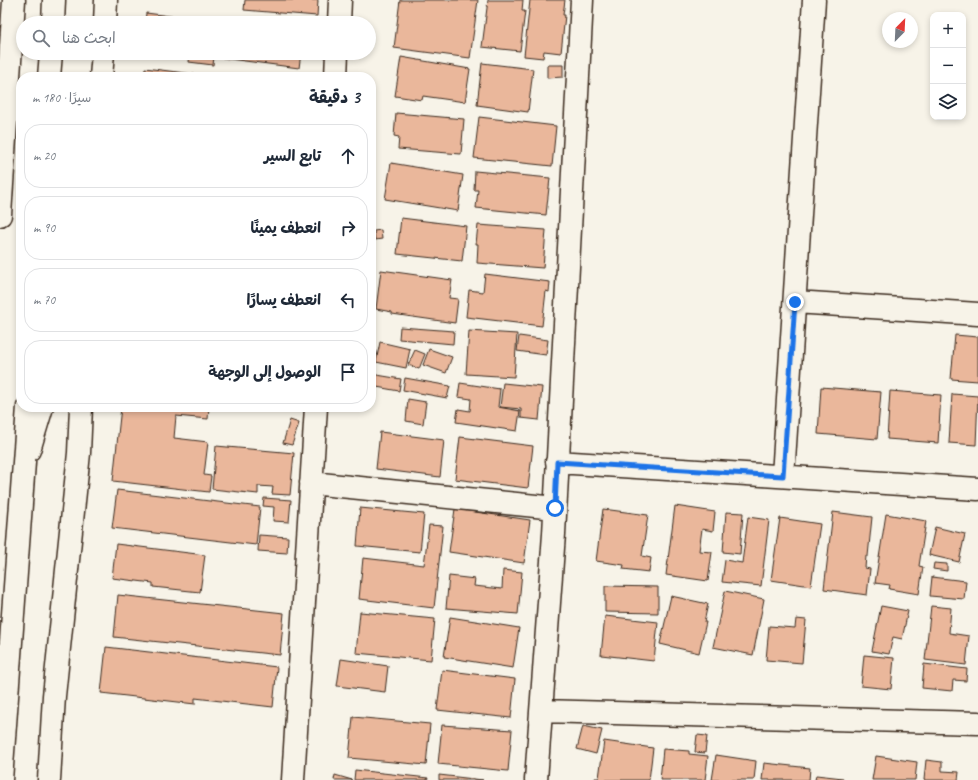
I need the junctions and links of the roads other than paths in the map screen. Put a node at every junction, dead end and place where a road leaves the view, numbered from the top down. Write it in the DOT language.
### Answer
graph roads {
  1 [pos="14,0"];
  2 [pos="54,0"];
  3 [pos="106,0"];
  4 [pos="340,0"];
  5 [pos="582,0"];
  6 [pos="814,0"];
  7 [pos="53,16"];
  8 [pos="105,16"];
  9 [pos="339,16"];
  10 [pos="50,60"];
  11 [pos="102,60"];
  12 [pos="337,60"];
  13 [pos="49,72"];
  14 [pos="101,72"];
  15 [pos="336,72"];
  16 [pos="0,215"];
  17 [pos="795,302"];
  18 [pos="978,314"];
  19 [pos="28,412"];
  20 [pos="40,412"];
  21 [pos="81,412"];
  22 [pos="316,412"];
  23 [pos="557,462"];
  24 [pos="23,470"];
  25 [pos="783,476"];
  26 [pos="311,483"];
  27 [pos="978,489"];
  28 [pos="555,508"];
  29 [pos="541,711"];
  30 [pos="5,722"];
  31 [pos="978,723"];
  32 [pos="1,780"];
  33 [pos="11,780"];
  34 [pos="50,780"];
  35 [pos="293,780"];
  36 [pos="536,780"];
  1 -- 16 [label="street"];
  2 -- 7 [label="street"];
  3 -- 8 [label="street"];
  4 -- 9 [label="street"];
  5 -- 23 [label="street"];
  6 -- 17 [label="street"];
  10 -- 13 [label="street"];
  11 -- 14 [label="street"];
  12 -- 15 [label="street"];
  17 -- 18 [label="street"];
  17 -- 25 [label="street"];
  19 -- 24 [label="street"];
  20 -- 24 [label="street"];
  21 -- 34 [label="street"];
  22 -- 26 [label="street"];
  23 -- 25 [label="street"];
  23 -- 28 [label="street"];
  24 -- 30 [label="street"];
  25 -- 27 [label="street"];
  26 -- 28 [label="street"];
  26 -- 35 [label="street"];
  28 -- 29 [label="street"];
  29 -- 31 [label="street"];
  29 -- 36 [label="street"];
  30 -- 32 [label="street"];
  30 -- 33 [label="street"];
}
